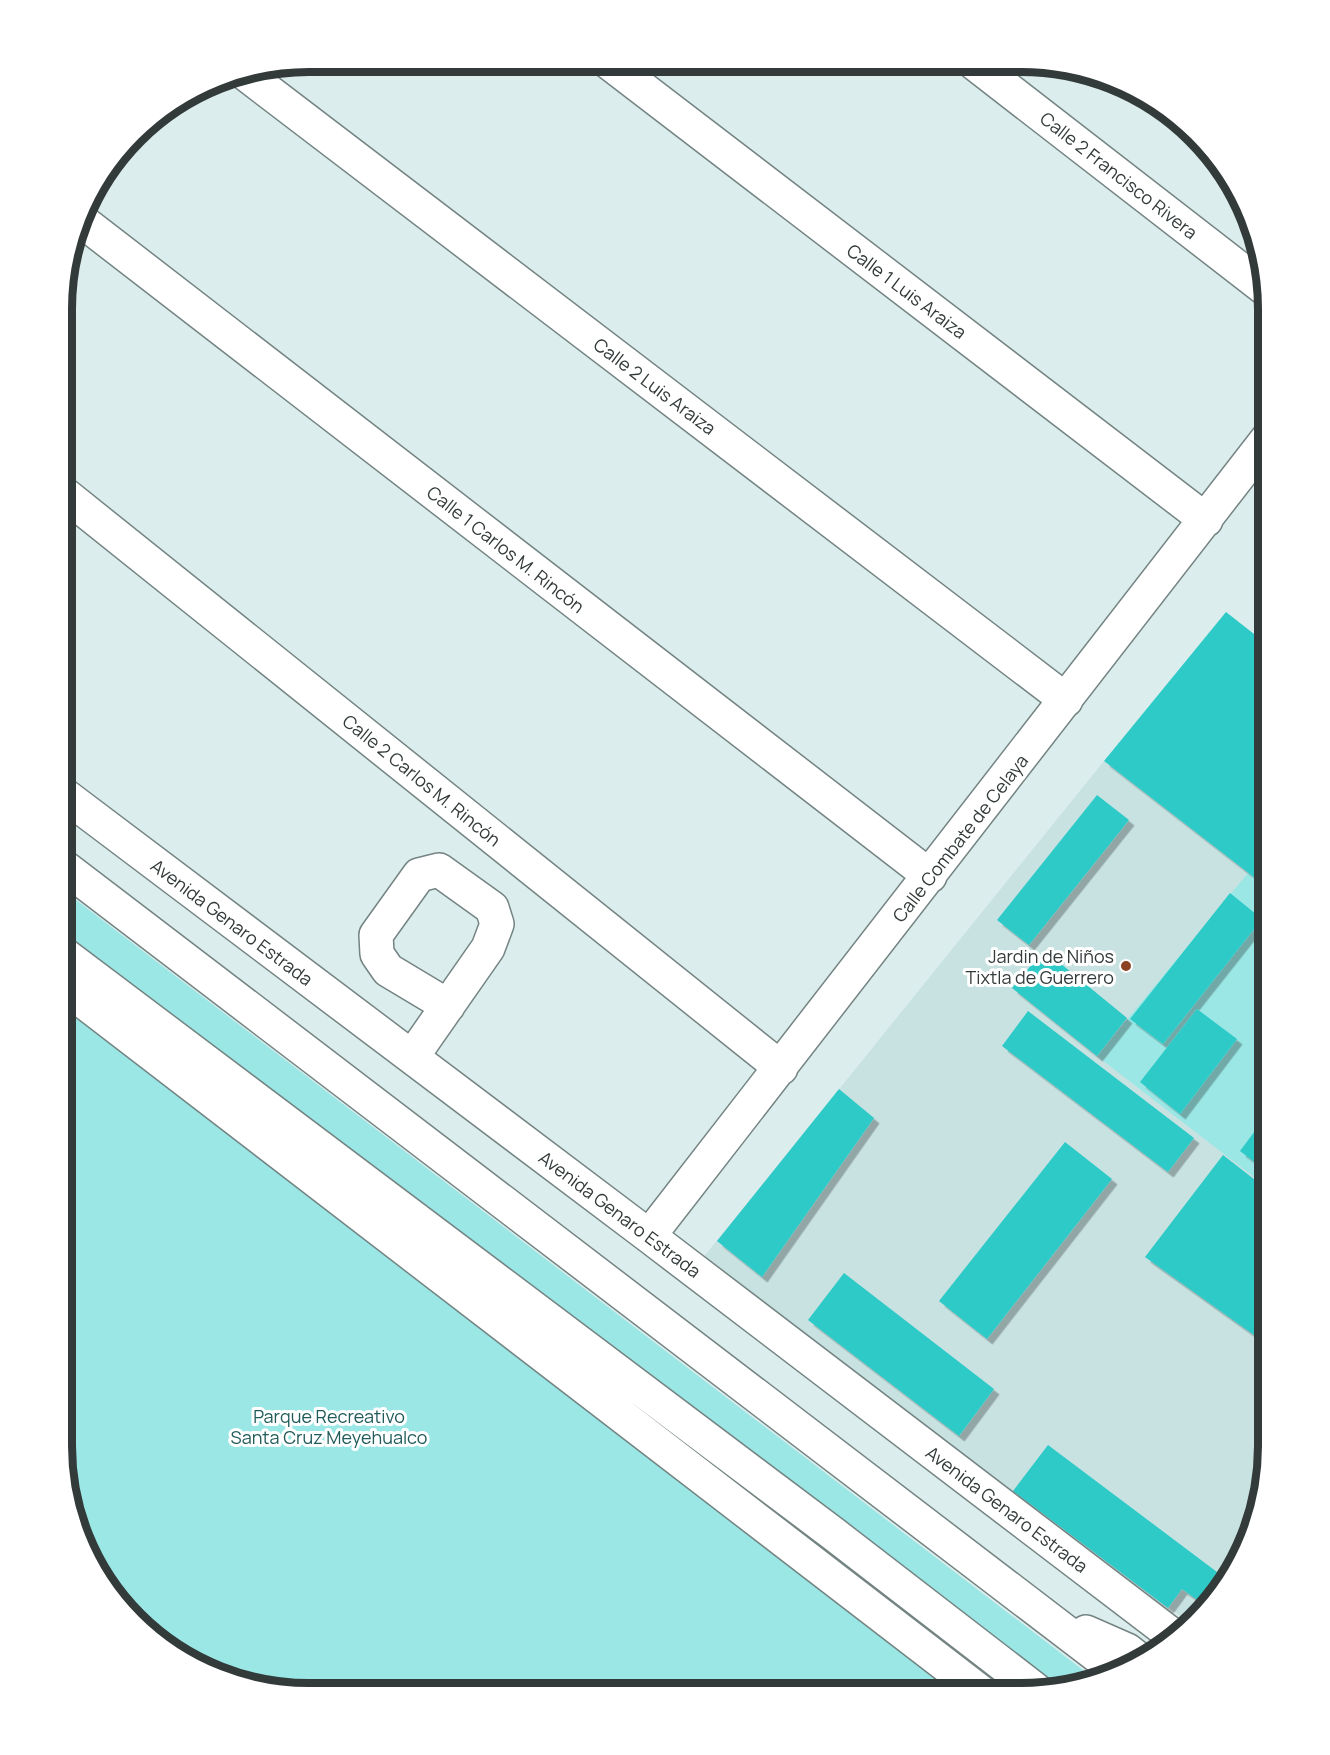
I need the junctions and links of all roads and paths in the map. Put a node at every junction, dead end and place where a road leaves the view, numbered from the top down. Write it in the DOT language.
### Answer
graph roads {
  1 [pos="621,72"];
  2 [pos="986,72"];
  3 [pos="252,79"];
  4 [pos="88,225"];
  5 [pos="1256,282"];
  6 [pos="1258,451"];
  7 [pos="72,500"];
  8 [pos="1206,520"];
  9 [pos="1066,700"];
  10 [pos="72,801"];
  11 [pos="72,873"];
  12 [pos="930,876"];
  13 [pos="72,961"];
  14 [pos="72,993"];
  15 [pos="448,1006"];
  16 [pos="412,1057"];
  17 [pos="781,1068"];
  18 [pos="650,1236"];
  19 [pos="1040,1612"];
  20 [pos="1168,1632"];
  21 [pos="1134,1654"];
  22 [pos="1110,1666"];
  23 [pos="969,1683"];
  24 [pos="1026,1683"];
  1 -- 8 [label="street, Calle 1 Luis Araiza"];
  2 -- 5 [label="street, Calle 2 Francisco Rivera"];
  3 -- 9 [label="street, Calle 2 Luis Araiza"];
  4 -- 12 [label="street, Calle 1 Carlos M. Rincón"];
  6 -- 8 [label="street, Calle Combate de Celaya"];
  7 -- 17 [label="street, Calle 2 Carlos M. Rincón"];
  8 -- 9 [label="street, Calle Combate de Celaya"];
  9 -- 12 [label="street, Calle Combate de Celaya"];
  10 -- 16 [label="street, Avenida Genaro Estrada"];
  11 -- 19 [label="street"];
  12 -- 17 [label="street, Calle Combate de Celaya"];
  13 -- 24 [label="street"];
  14 -- 23 [label="street"];
  15 -- 16 [label="street"];
  16 -- 18 [label="street, Avenida Genaro Estrada"];
  17 -- 18 [label="street, Calle Combate de Celaya"];
  18 -- 20 [label="street, Avenida Genaro Estrada"];
  19 -- 21 [label="street"];
  19 -- 22 [label="street"];
}
